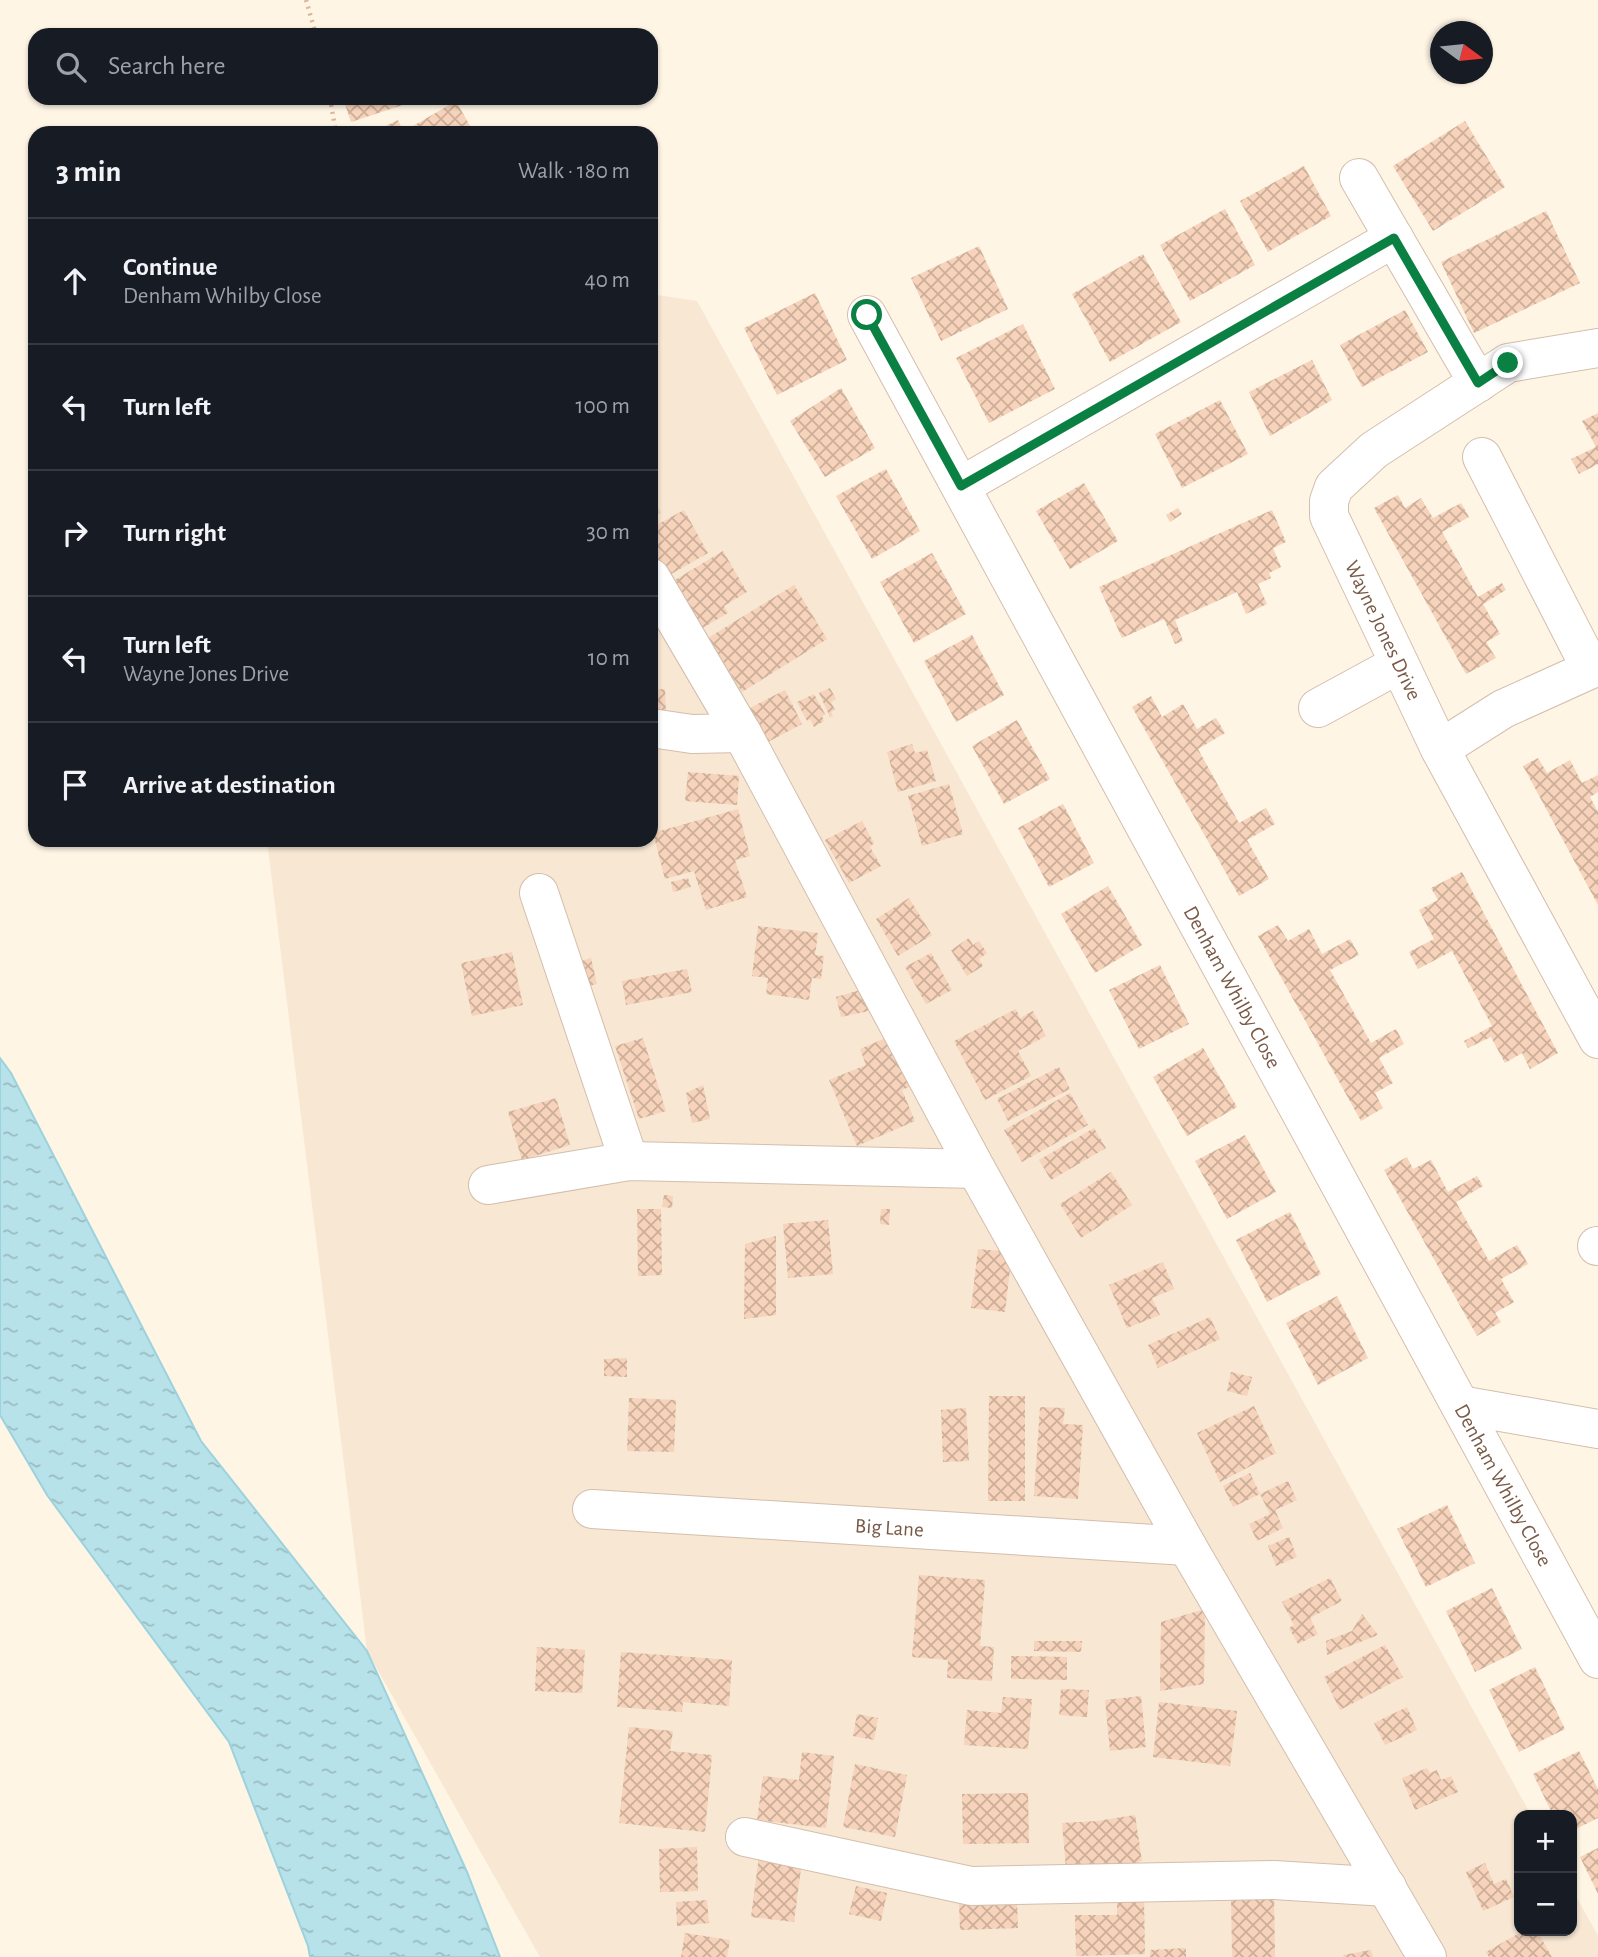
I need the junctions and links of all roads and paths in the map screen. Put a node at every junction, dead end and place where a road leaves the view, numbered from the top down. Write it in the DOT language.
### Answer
graph roads {
  1 [pos="306,0"];
  2 [pos="314,28"];
  3 [pos="331,105"];
  4 [pos="335,126"];
  5 [pos="1359,178"];
  6 [pos="1394,238"];
  7 [pos="867,315"];
  8 [pos="1598,348"];
  9 [pos="1478,383"];
  10 [pos="1482,457"];
  11 [pos="961,486"];
  12 [pos="658,590"];
  13 [pos="1399,664"];
  14 [pos="1594,667"];
  15 [pos="1318,708"];
  16 [pos="658,729"];
  17 [pos="741,733"];
  18 [pos="1440,749"];
  19 [pos="539,893"];
  20 [pos="1586,988"];
  21 [pos="1598,1039"];
  22 [pos="629,1161"];
  23 [pos="976,1169"];
  24 [pos="488,1185"];
  25 [pos="1460,1405"];
  26 [pos="1598,1429"];
  27 [pos="592,1509"];
  28 [pos="1187,1546"];
  29 [pos="1598,1659"];
  30 [pos="745,1837"];
  31 [pos="1387,1887"];
  32 [pos="1427,1957"];
  1 -- 2 [label="path"];
  3 -- 4 [label="path"];
  5 -- 6 [label="street"];
  6 -- 9 [label="street"];
  6 -- 11 [label="street"];
  7 -- 11 [label="street, Denham Whilby Close"];
  8 -- 9 [label="street, Wayne Jones Drive"];
  9 -- 13 [label="street, Wayne Jones Drive"];
  10 -- 14 [label="street"];
  11 -- 25 [label="street, Denham Whilby Close"];
  12 -- 17 [label="street"];
  13 -- 15 [label="street"];
  13 -- 18 [label="street, Wayne Jones Drive"];
  14 -- 18 [label="street"];
  16 -- 17 [label="street"];
  17 -- 23 [label="street"];
  18 -- 20 [label="street, Wayne Jones Drive"];
  19 -- 22 [label="street"];
  20 -- 21 [label="street, Wayne Jones Drive"];
  22 -- 23 [label="street"];
  22 -- 24 [label="street"];
  23 -- 28 [label="street"];
  25 -- 26 [label="street"];
  25 -- 29 [label="street, Denham Whilby Close"];
  27 -- 28 [label="street, Big Lane"];
  28 -- 31 [label="street"];
  30 -- 31 [label="street"];
  31 -- 32 [label="street"];
}
